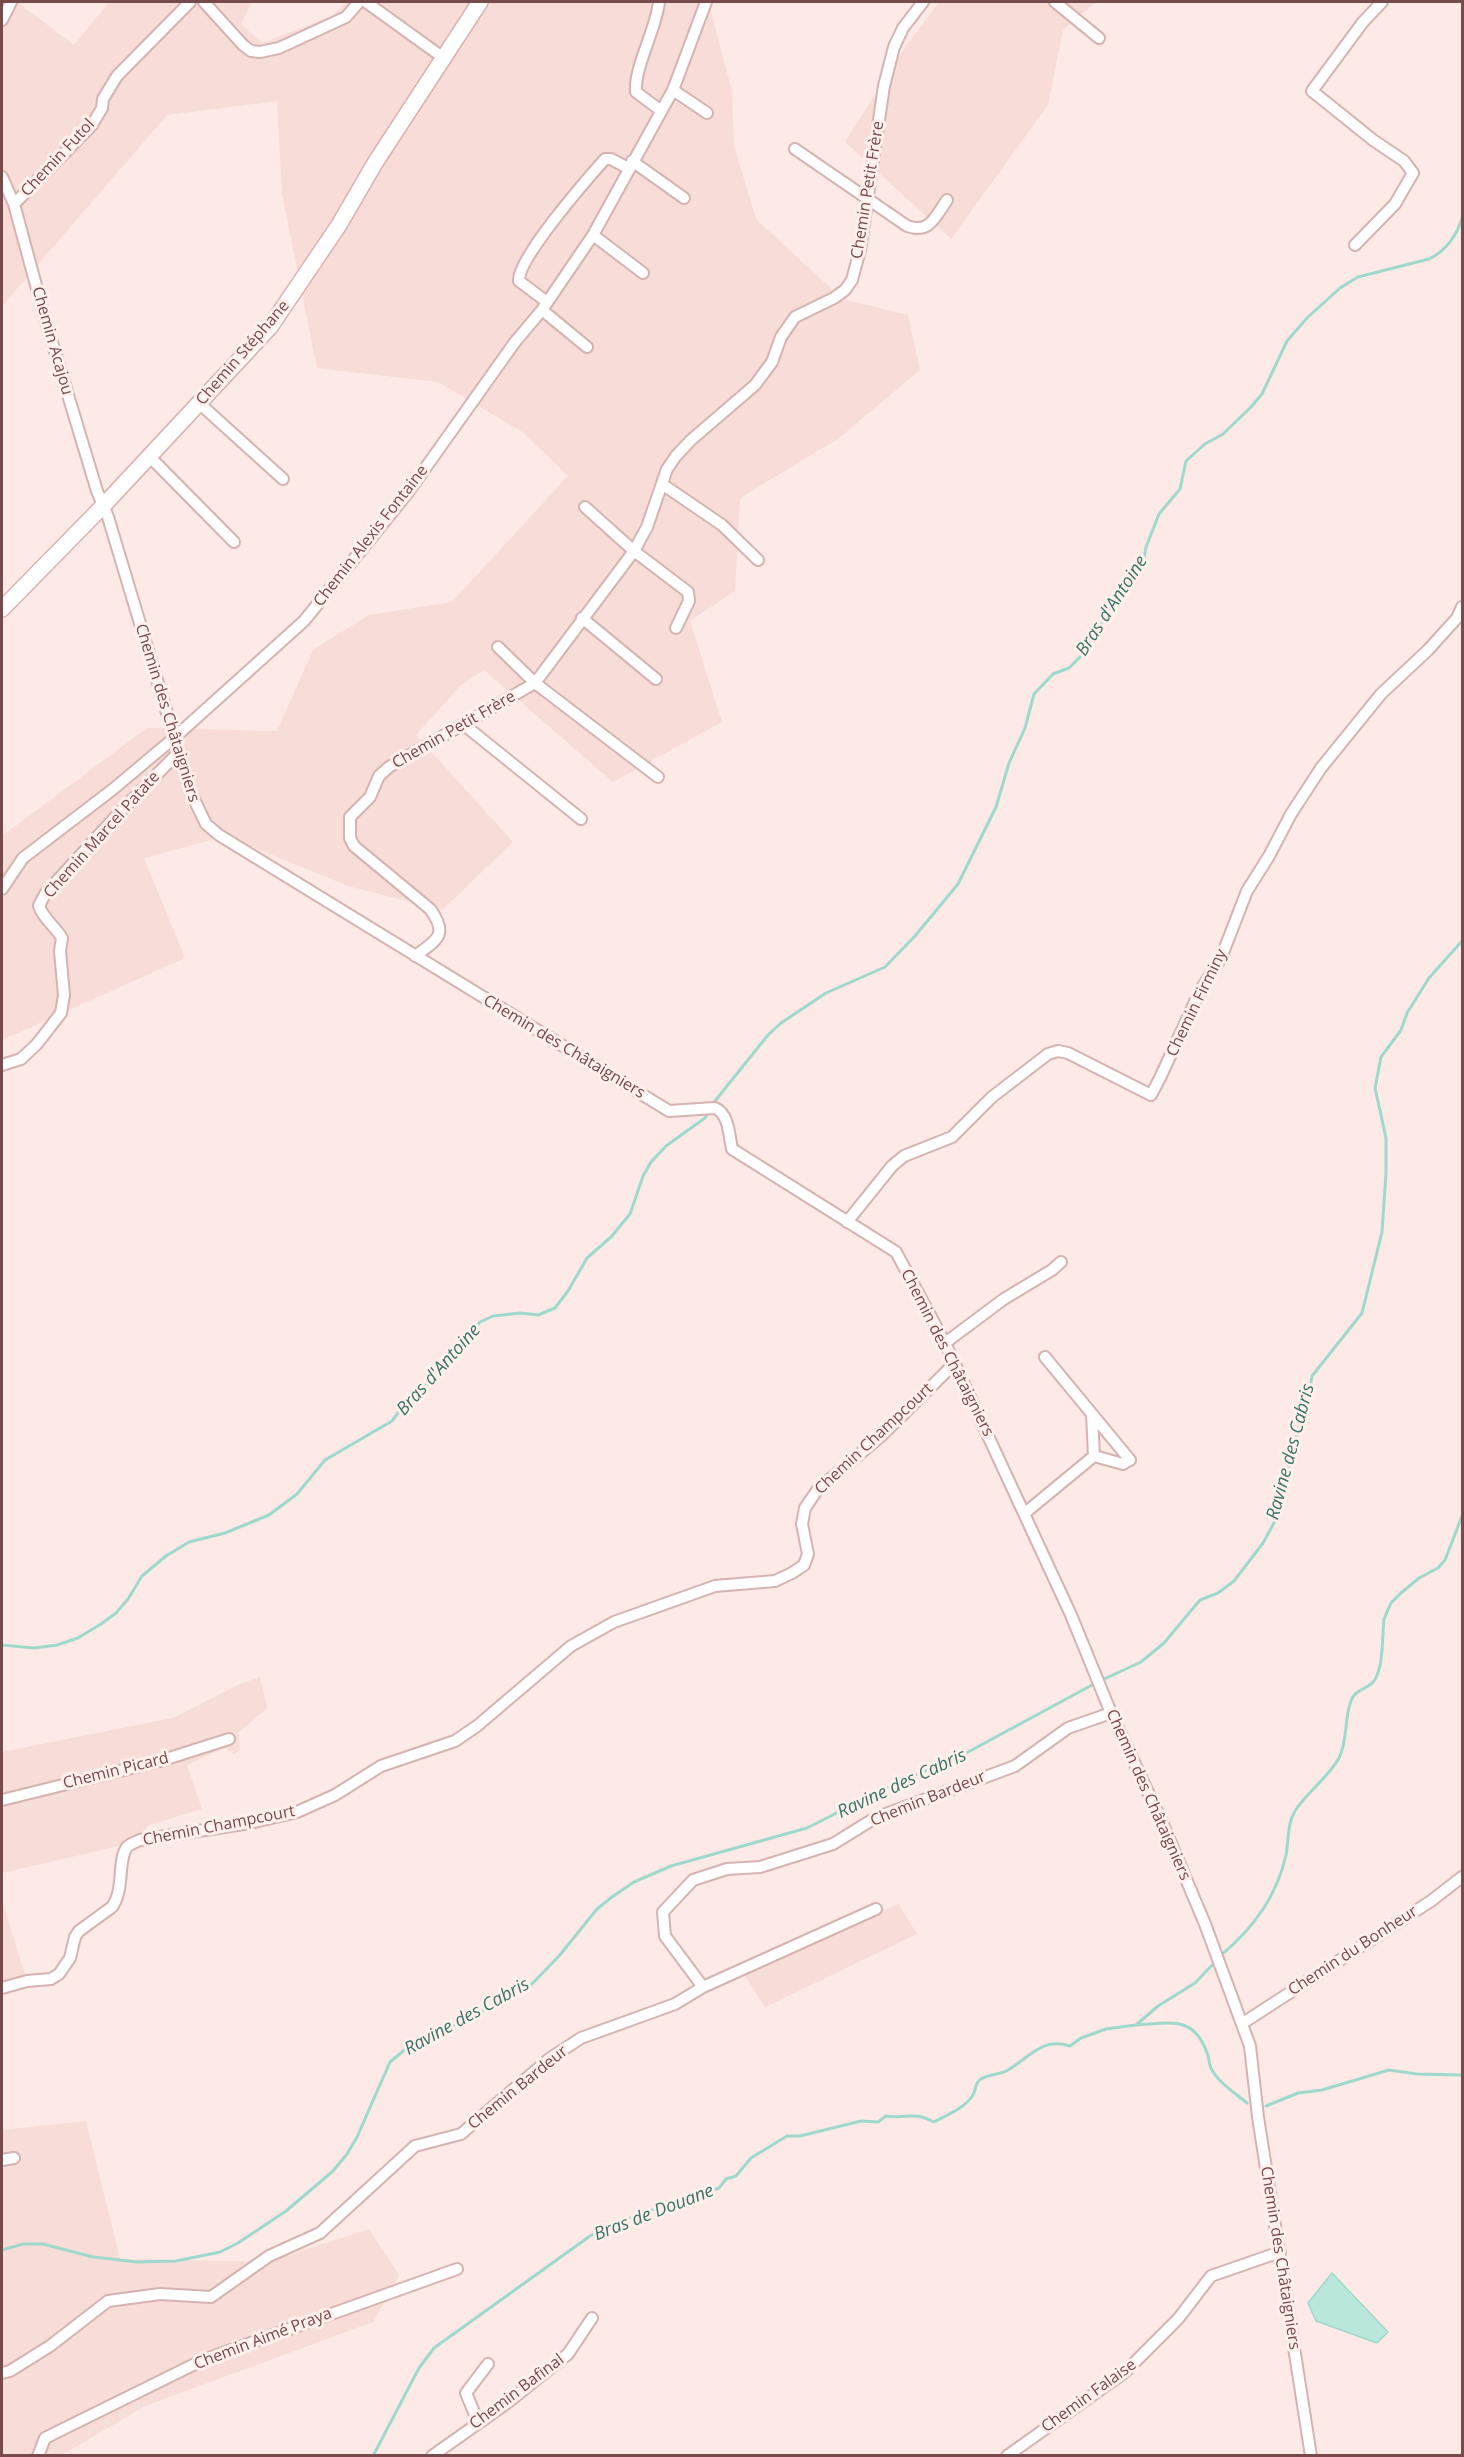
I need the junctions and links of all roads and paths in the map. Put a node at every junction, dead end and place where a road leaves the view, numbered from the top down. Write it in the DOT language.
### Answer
graph roads {
  1 [pos="11,2"];
  2 [pos="190,2"];
  3 [pos="204,2"];
  4 [pos="359,2"];
  5 [pos="366,2"];
  6 [pos="480,2"];
  7 [pos="659,2"];
  8 [pos="706,2"];
  9 [pos="923,2"];
  10 [pos="1055,2"];
  11 [pos="1382,2"];
  12 [pos="2,20"];
  13 [pos="1099,38"];
  14 [pos="444,59"];
  15 [pos="673,90"];
  16 [pos="660,110"];
  17 [pos="707,113"];
  18 [pos="795,149"];
  19 [pos="630,164"];
  20 [pos="2,177"];
  21 [pos="868,197"];
  22 [pos="684,198"];
  23 [pos="948,200"];
  24 [pos="14,204"];
  25 [pos="593,235"];
  26 [pos="1355,245"];
  27 [pos="643,273"];
  28 [pos="544,306"];
  29 [pos="587,347"];
  30 [pos="199,403"];
  31 [pos="149,456"];
  32 [pos="283,479"];
  33 [pos="662,484"];
  34 [pos="103,506"];
  35 [pos="585,507"];
  36 [pos="234,542"];
  37 [pos="634,552"];
  38 [pos="758,560"];
  39 [pos="1462,607"];
  40 [pos="2,609"];
  41 [pos="582,618"];
  42 [pos="675,628"];
  43 [pos="498,647"];
  44 [pos="656,679"];
  45 [pos="535,682"];
  46 [pos="464,724"];
  47 [pos="174,738"];
  48 [pos="178,753"];
  49 [pos="658,777"];
  50 [pos="581,819"];
  51 [pos="2,889"];
  52 [pos="415,956"];
  53 [pos="2,1065"];
  54 [pos="847,1222"];
  55 [pos="1061,1262"];
  56 [pos="945,1343"];
  57 [pos="1045,1357"];
  58 [pos="953,1365"];
  59 [pos="1092,1413"];
  60 [pos="1094,1456"];
  61 [pos="1025,1513"];
  62 [pos="1111,1713"];
  63 [pos="230,1739"];
  64 [pos="2,1800"];
  65 [pos="1462,1877"];
  66 [pos="876,1909"];
  67 [pos="704,1987"];
  68 [pos="2,1988"];
  69 [pos="1243,2023"];
  70 [pos="14,2158"];
  71 [pos="2,2160"];
  72 [pos="1280,2252"];
  73 [pos="457,2269"];
  74 [pos="592,2318"];
  75 [pos="488,2364"];
  76 [pos="2,2373"];
  77 [pos="478,2422"];
  78 [pos="38,2456"];
  79 [pos="432,2456"];
  80 [pos="1007,2456"];
  81 [pos="1311,2456"];
  1 -- 12 [label="street"];
  2 -- 24 [label="street, Chemin Futol"];
  3 -- 4 [label="street"];
  5 -- 14 [label="street"];
  6 -- 14 [label="main road, Chemin Stéphane"];
  7 -- 16 [label="street"];
  8 -- 15 [label="street, Chemin Alexis Fontaine"];
  9 -- 21 [label="street, Chemin Petit Frère"];
  10 -- 13 [label="street"];
  11 -- 26 [label="street"];
  14 -- 30 [label="main road, Chemin Stéphane"];
  15 -- 16 [label="street, Chemin Alexis Fontaine"];
  15 -- 17 [label="street"];
  16 -- 19 [label="street, Chemin Alexis Fontaine"];
  18 -- 21 [label="street"];
  19 -- 22 [label="street"];
  19 -- 25 [label="street, Chemin Alexis Fontaine"];
  19 -- 28 [label="street"];
  20 -- 24 [label="street, Chemin Acajou"];
  21 -- 23 [label="street"];
  21 -- 33 [label="street, Chemin Petit Frère"];
  24 -- 34 [label="street, Chemin Acajou"];
  25 -- 27 [label="street"];
  25 -- 28 [label="street, Chemin Alexis Fontaine"];
  28 -- 29 [label="street"];
  28 -- 47 [label="street, Chemin Alexis Fontaine"];
  30 -- 31 [label="main road, Chemin Stéphane"];
  30 -- 32 [label="street"];
  31 -- 34 [label="main road, Chemin Stéphane"];
  31 -- 36 [label="street"];
  33 -- 37 [label="street, Chemin Petit Frère"];
  33 -- 38 [label="street"];
  34 -- 40 [label="main road, Chemin Stéphane"];
  34 -- 47 [label="street, Chemin des Châtaigniers"];
  35 -- 37 [label="street"];
  37 -- 41 [label="street, Chemin Petit Frère"];
  37 -- 42 [label="street"];
  39 -- 54 [label="street, Chemin Firminy"];
  41 -- 44 [label="street"];
  41 -- 45 [label="street, Chemin Petit Frère"];
  43 -- 45 [label="street"];
  45 -- 46 [label="street, Chemin Petit Frère"];
  45 -- 49 [label="street"];
  46 -- 50 [label="street"];
  46 -- 52 [label="street, Chemin Petit Frère"];
  47 -- 48 [label="street, Chemin des Châtaigniers"];
  47 -- 51 [label="street, Chemin Alexis Fontaine"];
  48 -- 52 [label="street, Chemin des Châtaigniers"];
  48 -- 53 [label="street, Chemin Marcel Patate"];
  52 -- 54 [label="street, Chemin des Châtaigniers"];
  54 -- 56 [label="street, Chemin des Châtaigniers"];
  55 -- 56 [label="street"];
  56 -- 58 [label="street, Chemin des Châtaigniers"];
  57 -- 59 [label="street"];
  58 -- 61 [label="street, Chemin des Châtaigniers"];
  58 -- 68 [label="street, Chemin Champcourt"];
  59 -- 60 [label="street"];
  59 -- 60 [label="street"];
  60 -- 61 [label="street"];
  61 -- 62 [label="street, Chemin des Châtaigniers"];
  62 -- 67 [label="street, Chemin Bardeur"];
  62 -- 69 [label="street, Chemin des Châtaigniers"];
  63 -- 64 [label="street, Chemin Picard"];
  65 -- 69 [label="street, Chemin du Bonheur"];
  66 -- 67 [label="street, Chemin Bardeur"];
  67 -- 76 [label="street, Chemin Bardeur"];
  69 -- 72 [label="street, Chemin des Châtaigniers"];
  70 -- 71 [label="street"];
  72 -- 80 [label="street, Chemin Falaise"];
  72 -- 81 [label="street, Chemin des Châtaigniers"];
  73 -- 78 [label="street, Chemin Aimé Praya"];
  74 -- 77 [label="street, Chemin Bafinal"];
  75 -- 77 [label="street"];
  77 -- 79 [label="street, Chemin Bafinal"];
}
